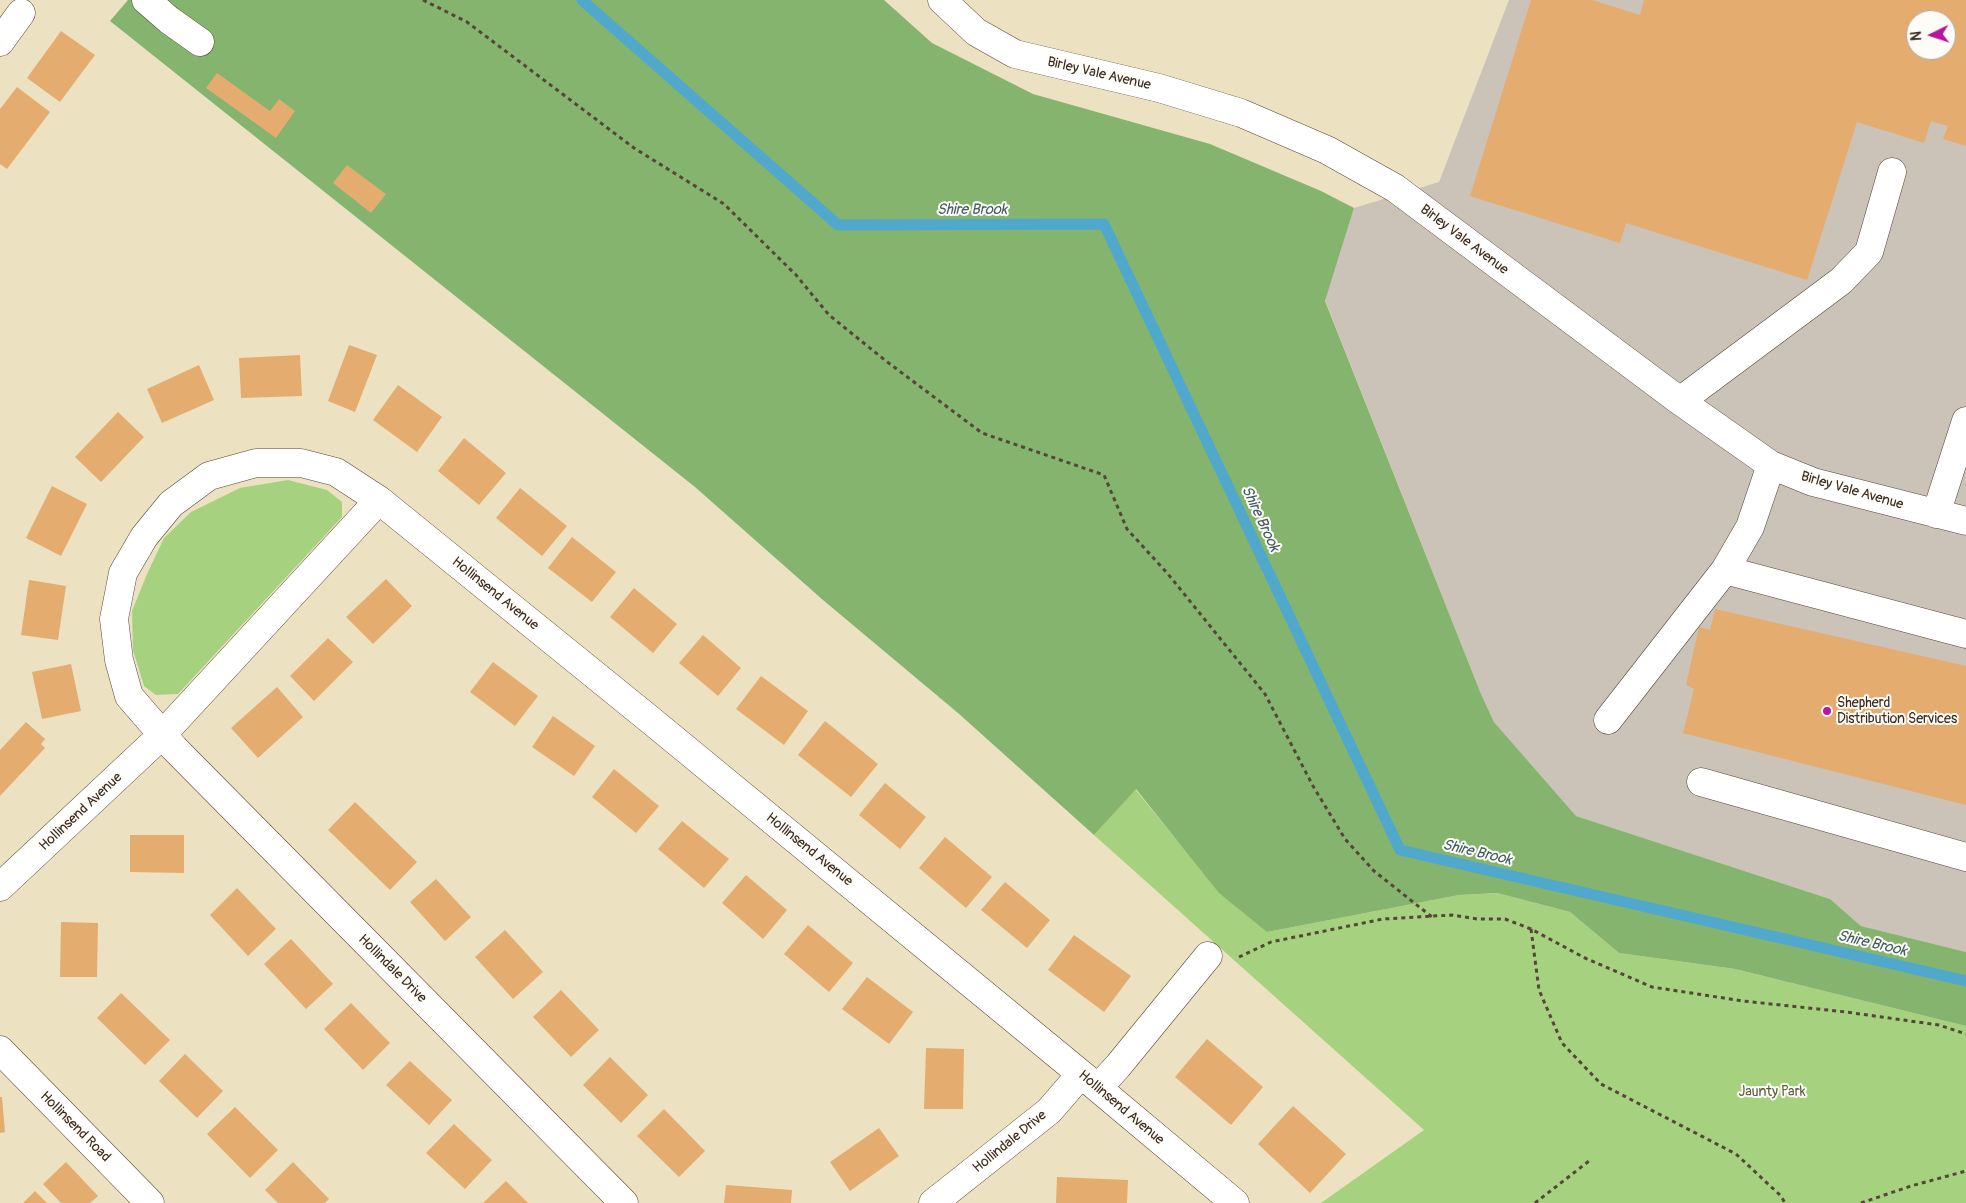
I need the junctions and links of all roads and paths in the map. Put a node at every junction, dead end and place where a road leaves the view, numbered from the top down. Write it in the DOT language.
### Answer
graph roads {
  1 [pos="146,0"];
  2 [pos="423,0"];
  3 [pos="942,0"];
  4 [pos="21,13"];
  5 [pos="0,42"];
  6 [pos="200,42"];
  7 [pos="1892,172"];
  8 [pos="1680,401"];
  9 [pos="1966,421"];
  10 [pos="1771,464"];
  11 [pos="380,500"];
  12 [pos="1936,514"];
  13 [pos="1966,521"];
  14 [pos="1724,570"];
  15 [pos="1966,634"];
  16 [pos="1608,720"];
  17 [pos="161,736"];
  18 [pos="1701,782"];
  19 [pos="1966,857"];
  20 [pos="0,888"];
  21 [pos="1432,917"];
  22 [pos="1531,929"];
  23 [pos="1208,956"];
  24 [pos="1235,959"];
  25 [pos="1966,1034"];
  26 [pos="0,1050"];
  27 [pos="1090,1081"];
  28 [pos="1589,1161"];
  29 [pos="1966,1171"];
  30 [pos="150,1203"];
  31 [pos="624,1203"];
  32 [pos="933,1203"];
  33 [pos="1235,1203"];
  34 [pos="1535,1203"];
  35 [pos="1784,1203"];
  36 [pos="1861,1203"];
  1 -- 6 [label="street"];
  2 -- 21 [label="path"];
  3 -- 8 [label="street, Birley Vale Avenue"];
  4 -- 5 [label="street"];
  7 -- 8 [label="street"];
  8 -- 10 [label="street, Birley Vale Avenue"];
  9 -- 12 [label="street"];
  10 -- 12 [label="street, Birley Vale Avenue"];
  10 -- 14 [label="street"];
  11 -- 17 [label="street, Hollinsend Avenue"];
  11 -- 17 [label="street, Hollinsend Avenue"];
  11 -- 27 [label="street, Hollinsend Avenue"];
  12 -- 13 [label="street, Birley Vale Avenue"];
  14 -- 15 [label="street"];
  14 -- 16 [label="street"];
  17 -- 20 [label="street, Hollinsend Avenue"];
  17 -- 31 [label="street, Hollindale Drive"];
  18 -- 19 [label="street"];
  21 -- 22 [label="path"];
  21 -- 24 [label="path"];
  22 -- 25 [label="path"];
  22 -- 35 [label="path"];
  23 -- 27 [label="street, Hollindale Drive"];
  26 -- 30 [label="street, Hollinsend Road"];
  27 -- 32 [label="street, Hollindale Drive"];
  27 -- 33 [label="street, Hollinsend Avenue"];
  28 -- 34 [label="path"];
  29 -- 36 [label="path"];
}
